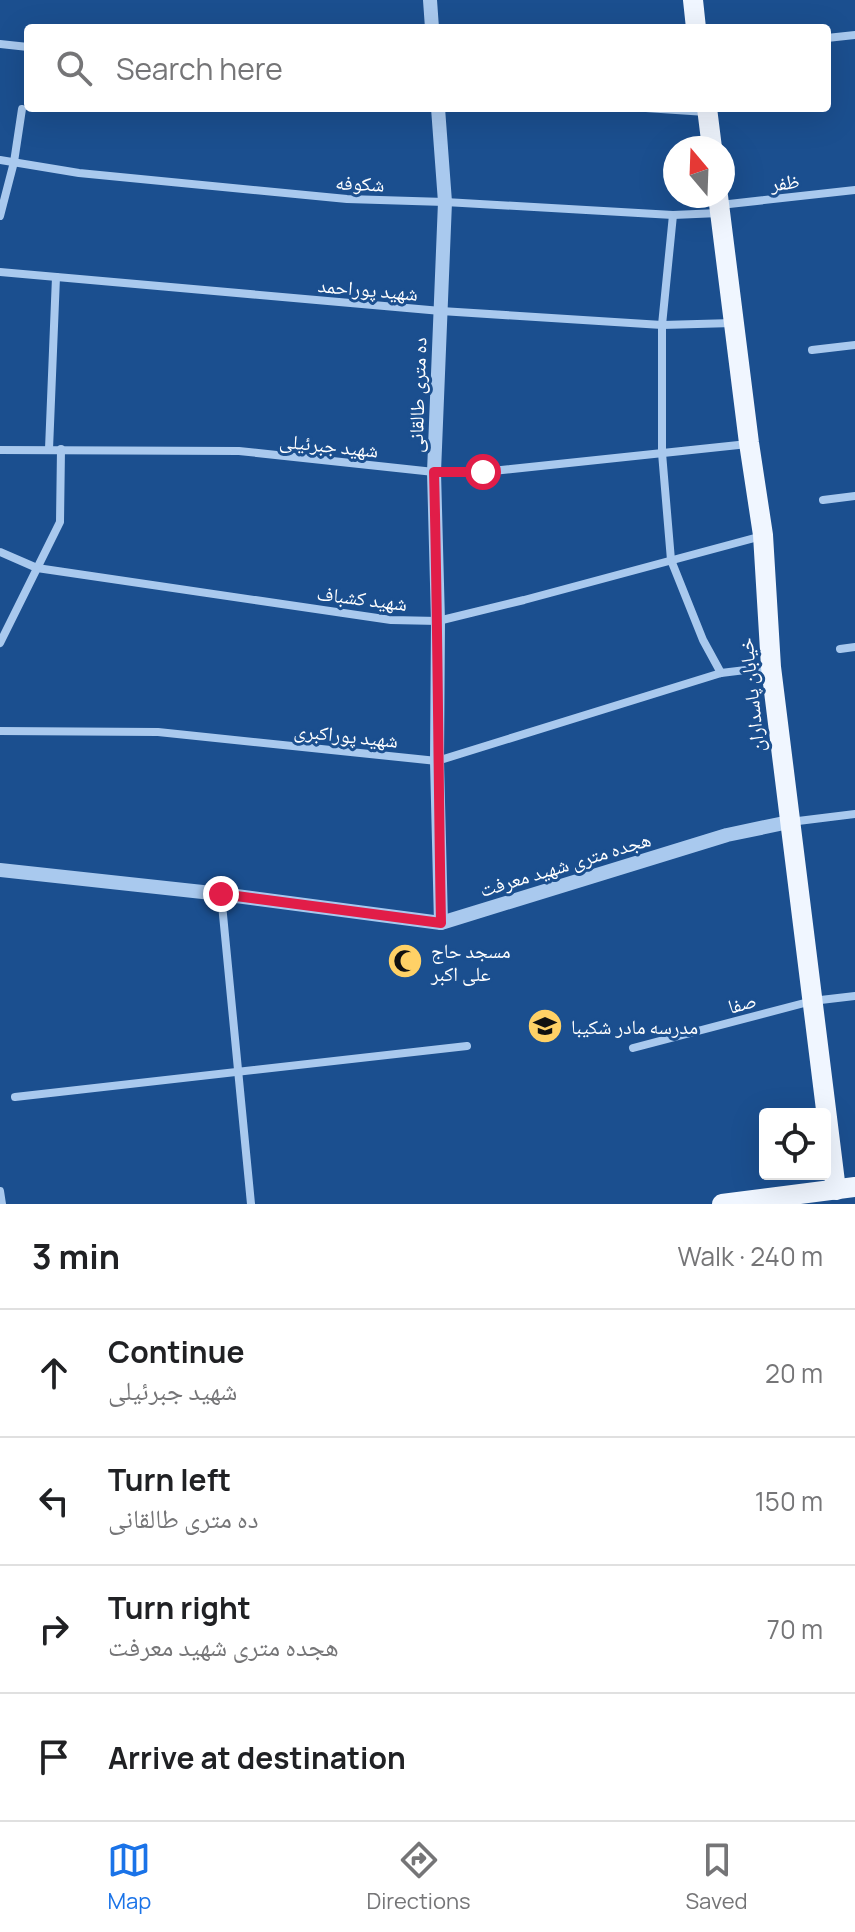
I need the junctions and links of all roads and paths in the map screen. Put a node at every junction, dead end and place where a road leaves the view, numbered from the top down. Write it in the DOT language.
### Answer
graph roads {
  1 [pos="430,0"];
  2 [pos="693,0"];
  3 [pos="432,24"];
  4 [pos="696,24"];
  5 [pos="855,35"];
  6 [pos="831,38"];
  7 [pos="0,44"];
  8 [pos="24,47"];
  9 [pos="22,109"];
  10 [pos="438,112"];
  11 [pos="707,112"];
  12 [pos="710,136"];
  13 [pos="0,160"];
  14 [pos="14,162"];
  15 [pos="855,190"];
  16 [pos="445,202"];
  17 [pos="735,203"];
  18 [pos="705,208"];
  19 [pos="719,208"];
  20 [pos="673,215"];
  21 [pos="0,216"];
  22 [pos="0,272"];
  23 [pos="56,277"];
  24 [pos="441,311"];
  25 [pos="734,323"];
  26 [pos="662,325"];
  27 [pos="855,345"];
  28 [pos="812,350"];
  29 [pos="749,443"];
  30 [pos="49,449"];
  31 [pos="61,449"];
  32 [pos="0,450"];
  33 [pos="662,453"];
  34 [pos="434,472"];
  35 [pos="855,496"];
  36 [pos="823,500"];
  37 [pos="763,535"];
  38 [pos="0,552"];
  39 [pos="671,560"];
  40 [pos="37,568"];
  41 [pos="438,621"];
  42 [pos="0,643"];
  43 [pos="855,647"];
  44 [pos="840,649"];
  45 [pos="771,667"];
  46 [pos="721,673"];
  47 [pos="0,731"];
  48 [pos="437,761"];
  49 [pos="855,814"];
  50 [pos="789,822"];
  51 [pos="0,870"];
  52 [pos="221,894"];
  53 [pos="441,923"];
  54 [pos="855,996"];
  55 [pos="812,1001"];
  56 [pos="467,1046"];
  57 [pos="633,1048"];
  58 [pos="238,1072"];
  59 [pos="15,1097"];
  60 [pos="846,1188"];
  61 [pos="0,1191"];
  62 [pos="2,1204"];
  63 [pos="251,1204"];
  64 [pos="722,1204"];
  1 -- 3 [label="street"];
  2 -- 4 [label="main road"];
  5 -- 6 [label="street"];
  7 -- 8 [label="street"];
  9 -- 14 [label="street"];
  10 -- 16 [label="street, ده متری طالقانی"];
  11 -- 12 [label="main road"];
  13 -- 14 [label="street, شکوفه"];
  14 -- 16 [label="street, شکوفه"];
  14 -- 21 [label="street"];
  15 -- 17 [label="street, ظفر"];
  16 -- 20 [label="street, شکوفه"];
  16 -- 24 [label="street, ده متری طالقانی"];
  18 -- 20 [label="street, شکوفه"];
  19 -- 25 [label="main road, خیابان پاسداران"];
  20 -- 26 [label="street"];
  22 -- 23 [label="street, شهید پوراحمد"];
  23 -- 24 [label="street, شهید پوراحمد"];
  23 -- 30 [label="street"];
  24 -- 26 [label="street, شهید پوراحمد"];
  24 -- 34 [label="street, ده متری طالقانی"];
  25 -- 26 [label="street, شهید پوراحمد"];
  25 -- 29 [label="main road, خیابان پاسداران"];
  26 -- 33 [label="street"];
  27 -- 28 [label="street"];
  29 -- 33 [label="street, شهید جبرئیلی"];
  29 -- 37 [label="main road, خیابان پاسداران"];
  30 -- 31 [label="street, شهید جبرئیلی"];
  30 -- 32 [label="street, شهید جبرئیلی"];
  31 -- 34 [label="street, شهید جبرئیلی"];
  31 -- 40 [label="street"];
  33 -- 34 [label="street, شهید جبرئیلی"];
  33 -- 39 [label="street"];
  34 -- 41 [label="street, ده متری طالقانی"];
  35 -- 36 [label="street"];
  37 -- 39 [label="street, شهید کشباف"];
  37 -- 45 [label="main road, خیابان پاسداران"];
  38 -- 40 [label="street, شهید کشباف"];
  39 -- 41 [label="street, شهید کشباف"];
  39 -- 46 [label="street"];
  40 -- 41 [label="street, شهید کشباف"];
  40 -- 42 [label="street"];
  41 -- 48 [label="street, ده متری طالقانی"];
  43 -- 44 [label="street"];
  45 -- 46 [label="street, شهید پوراکبری"];
  45 -- 50 [label="main road, خیابان پاسداران"];
  46 -- 48 [label="street, شهید پوراکبری"];
  47 -- 48 [label="street, شهید پوراکبری"];
  48 -- 53 [label="street, ده متری طالقانی"];
  49 -- 50 [label="street, هجده متری شهید معرفت"];
  50 -- 53 [label="street, هجده متری شهید معرفت"];
  50 -- 55 [label="main road, خیابان پاسداران"];
  51 -- 52 [label="street, هجده متری شهید معرفت"];
  52 -- 53 [label="street, هجده متری شهید معرفت"];
  52 -- 58 [label="street"];
  54 -- 55 [label="street, صفا"];
  55 -- 57 [label="street, صفا"];
  55 -- 60 [label="main road, خیابان پاسداران"];
  56 -- 58 [label="street"];
  58 -- 59 [label="street"];
  58 -- 63 [label="street"];
  60 -- 64 [label="main road"];
  61 -- 62 [label="street"];
}
